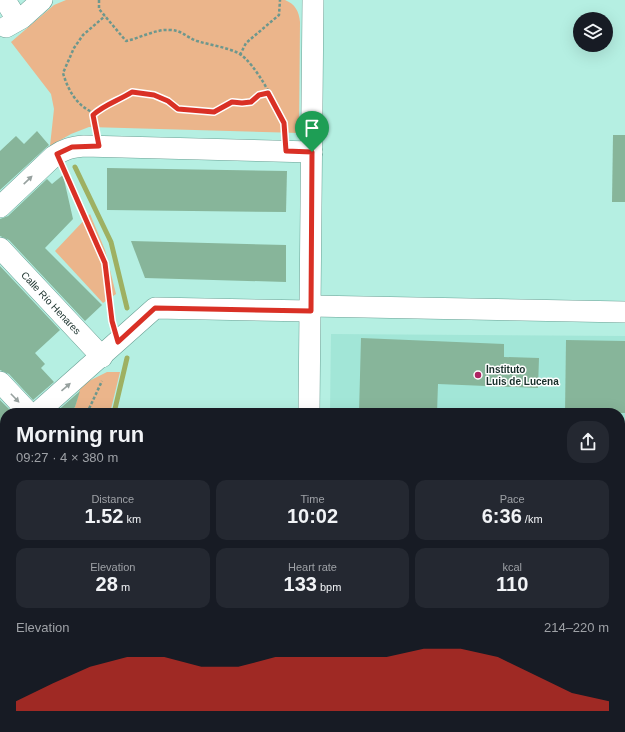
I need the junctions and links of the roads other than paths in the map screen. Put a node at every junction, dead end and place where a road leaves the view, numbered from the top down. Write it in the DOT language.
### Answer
graph roads {
  1 [pos="42,0"];
  2 [pos="312,0"];
  3 [pos="9,15"];
  4 [pos="312,152"];
  5 [pos="0,207"];
  6 [pos="0,248"];
  7 [pos="311,309"];
  8 [pos="625,312"];
  9 [pos="102,357"];
  10 [pos="0,382"];
  11 [pos="24,408"];
  12 [pos="43,408"];
  13 [pos="309,408"];
  1 -- 3 [label="street"];
  2 -- 4 [label="street"];
  5 -- 4 [label="street, one-way"];
  4 -- 7 [label="street"];
  6 -- 9 [label="street, Calle Río Henares"];
  7 -- 8 [label="street"];
  7 -- 9 [label="street"];
  7 -- 13 [label="street"];
  12 -- 9 [label="street, one-way"];
  10 -- 11 [label="street, one-way"];
}
